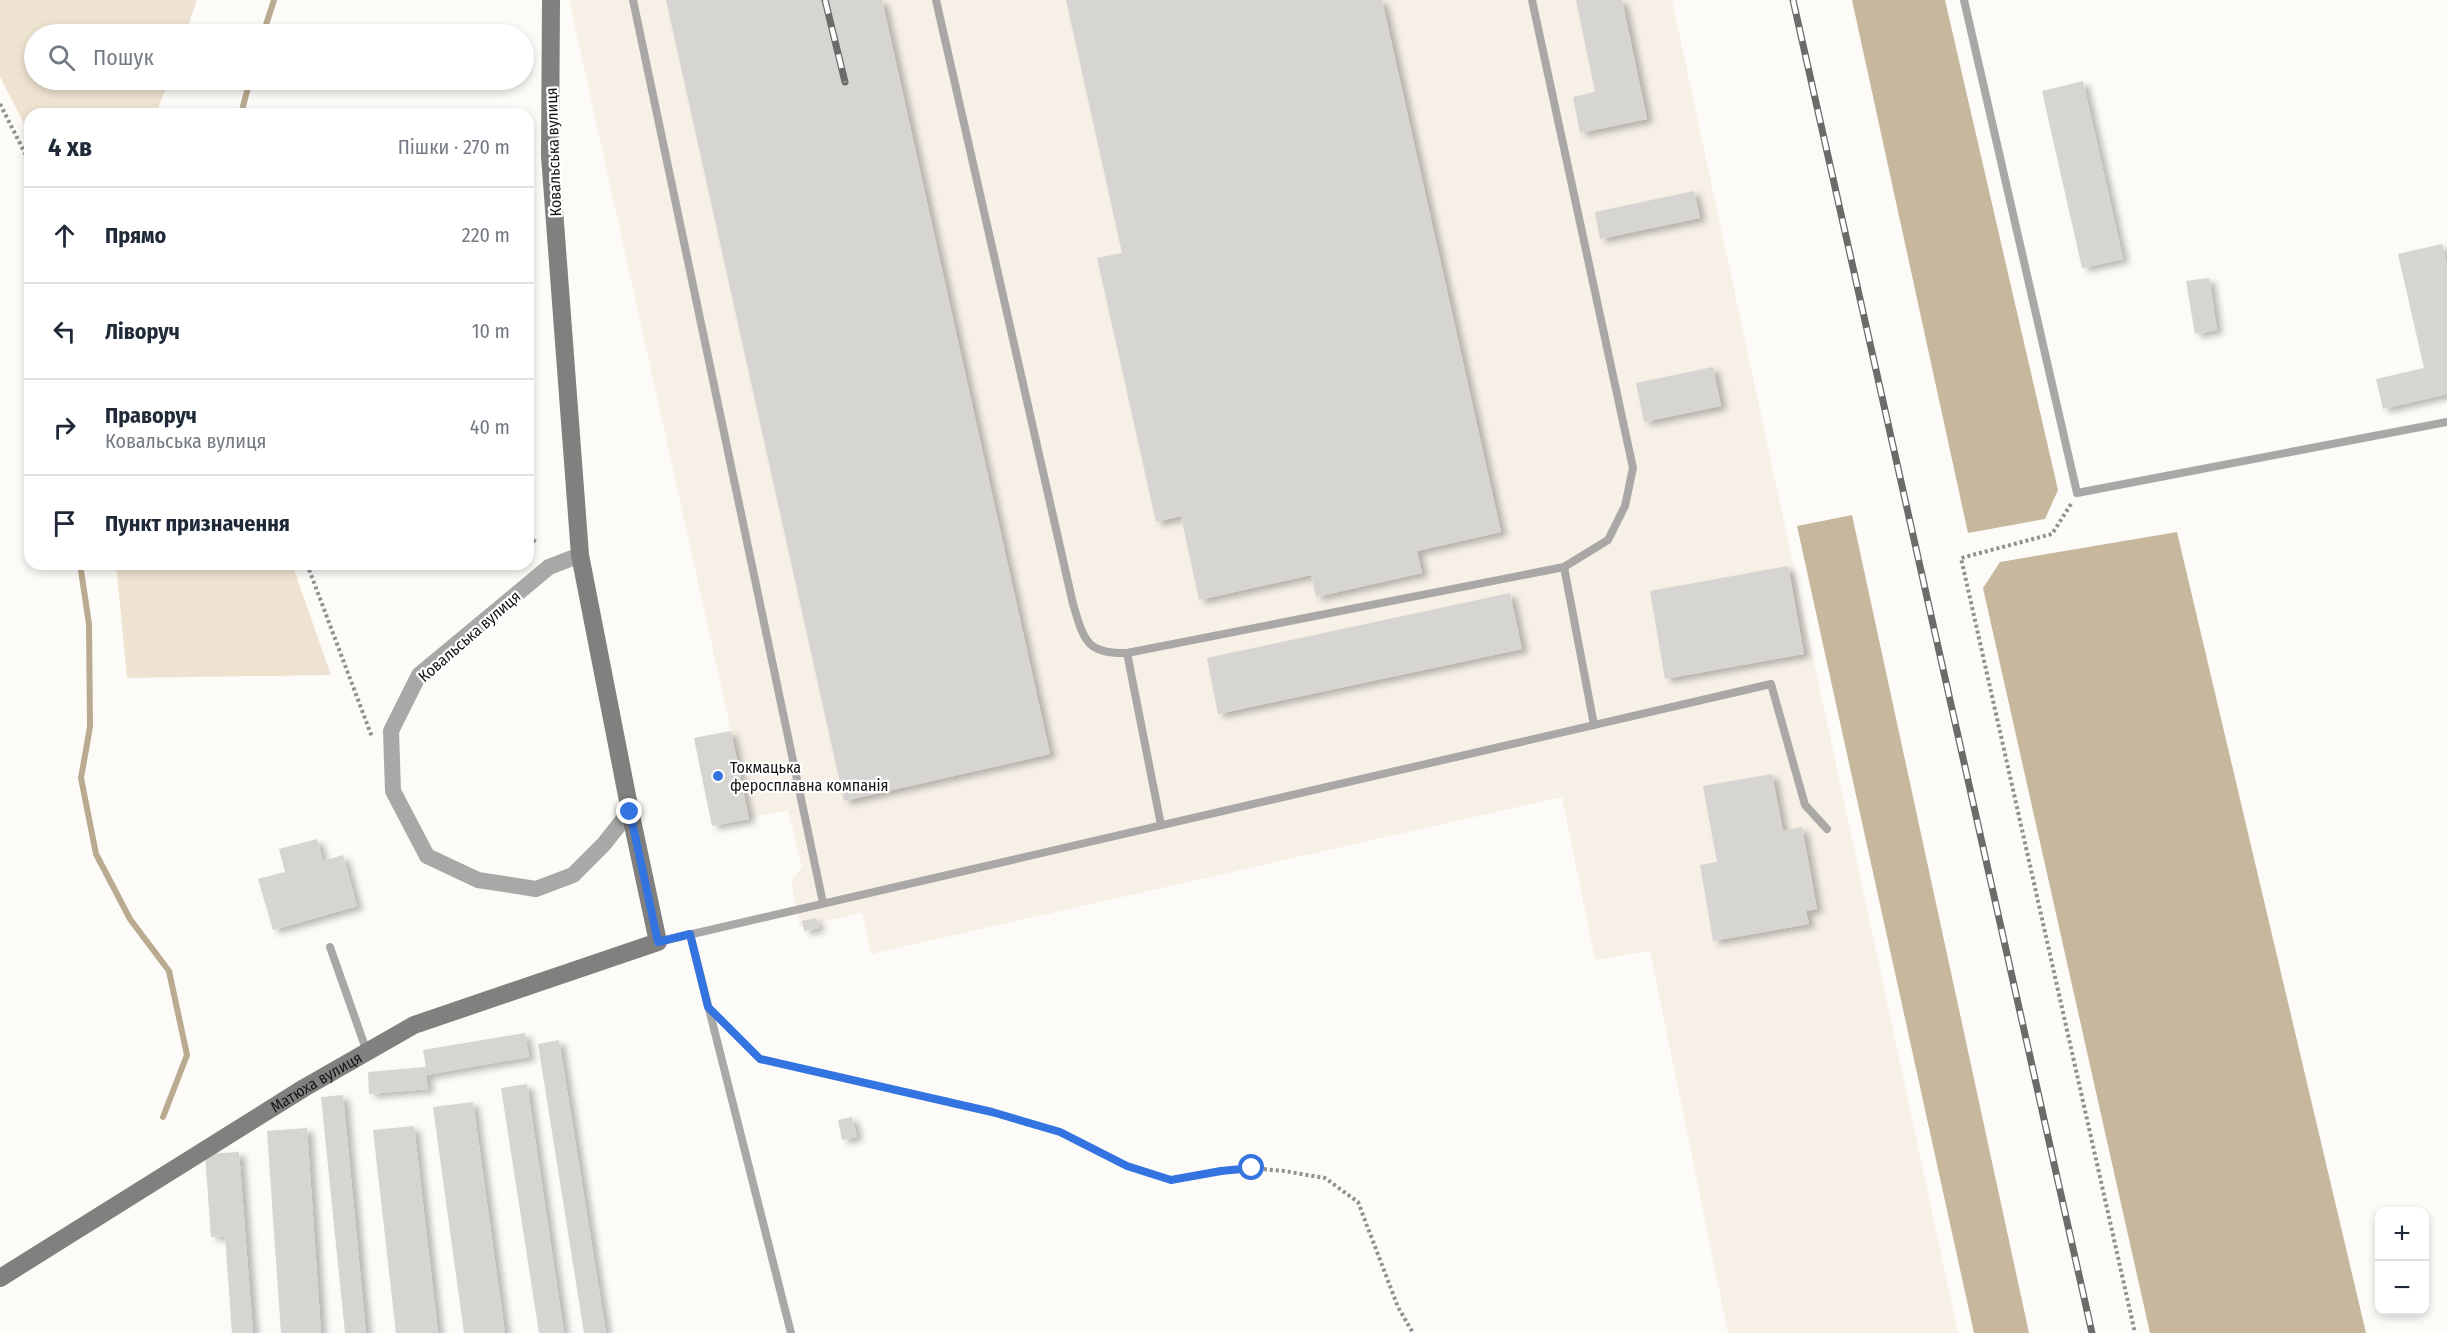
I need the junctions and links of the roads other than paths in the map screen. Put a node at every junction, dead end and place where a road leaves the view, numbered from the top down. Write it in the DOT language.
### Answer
graph roads {
  1 [pos="551,0"];
  2 [pos="633,0"];
  3 [pos="936,0"];
  4 [pos="1532,0"];
  5 [pos="1964,0"];
  6 [pos="2447,422"];
  7 [pos="580,555"];
  8 [pos="1564,567"];
  9 [pos="1128,653"];
  10 [pos="1594,725"];
  11 [pos="630,812"];
  12 [pos="1161,825"];
  13 [pos="1827,829"];
  14 [pos="823,903"];
  15 [pos="690,934"];
  16 [pos="658,942"];
  17 [pos="330,947"];
  18 [pos="367,1052"];
  19 [pos="0,1278"];
  20 [pos="791,1333"];
  1 -- 7 [label="street, Ковальська вулиця"];
  2 -- 14 [label="lane"];
  3 -- 9 [label="lane"];
  4 -- 8 [label="lane"];
  5 -- 6 [label="lane"];
  7 -- 11 [label="street, Ковальська вулиця"];
  7 -- 11 [label="street, Ковальська вулиця"];
  8 -- 9 [label="lane"];
  8 -- 10 [label="lane"];
  9 -- 12 [label="lane"];
  10 -- 12 [label="lane"];
  10 -- 13 [label="lane"];
  11 -- 16 [label="street, Ковальська вулиця"];
  12 -- 14 [label="lane"];
  14 -- 15 [label="lane"];
  15 -- 16 [label="lane"];
  15 -- 20 [label="lane"];
  16 -- 18 [label="street, Матюха вулиця"];
  17 -- 18 [label="lane"];
  18 -- 19 [label="street, Матюха вулиця"];
}
